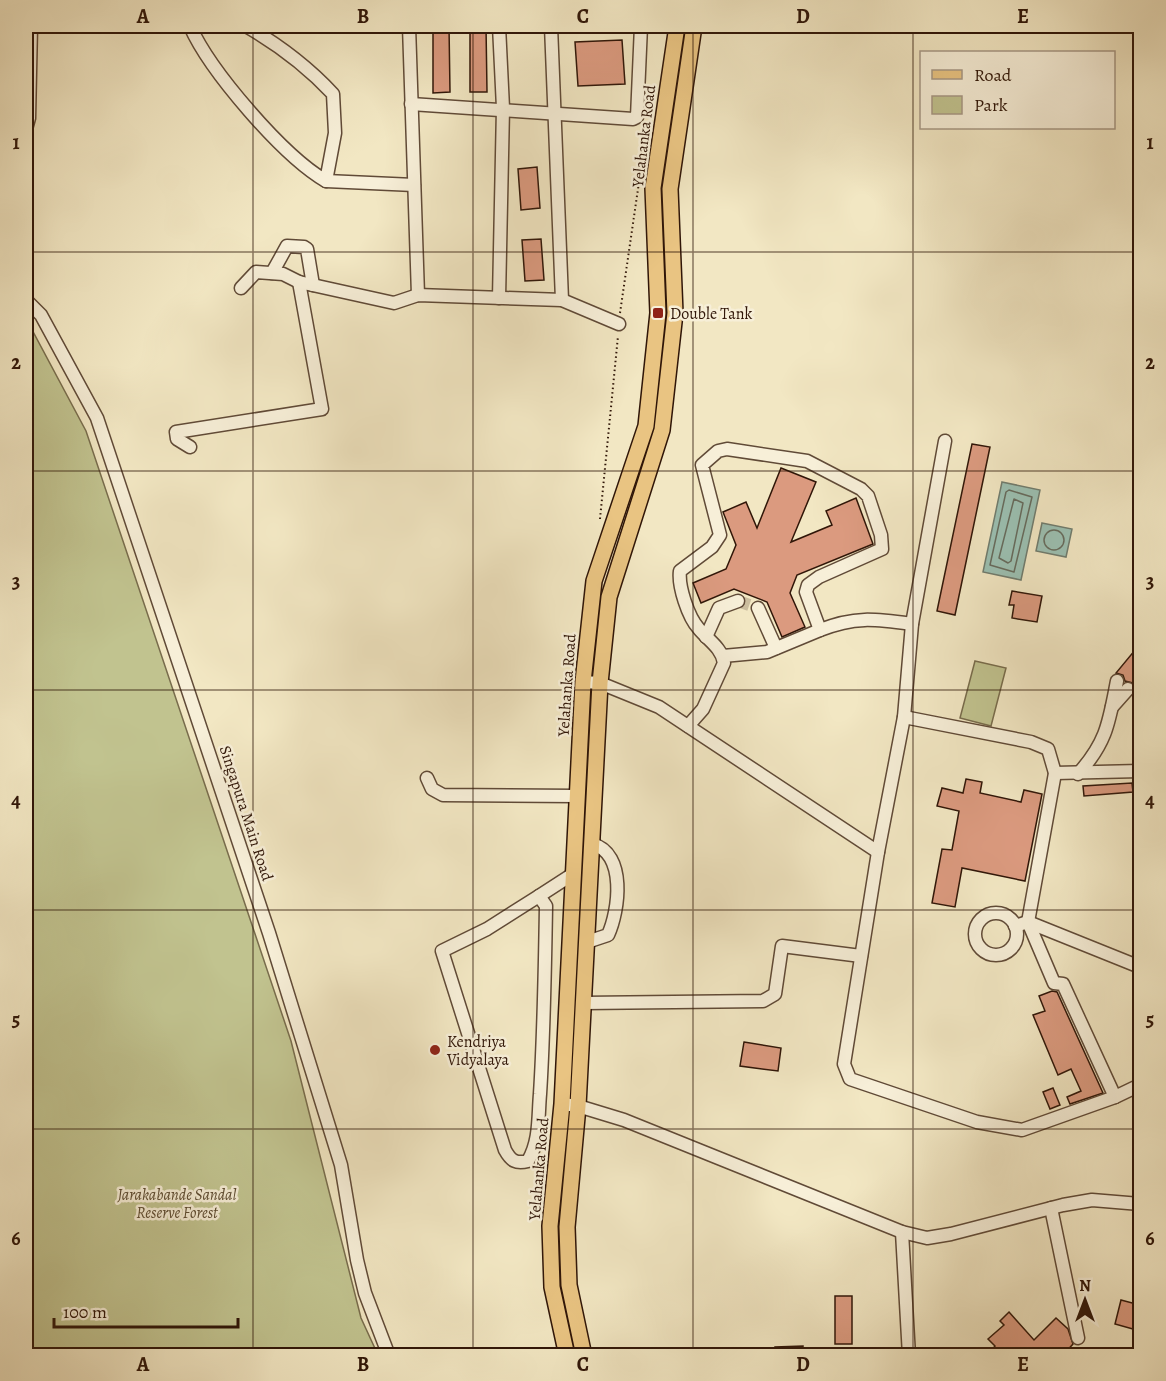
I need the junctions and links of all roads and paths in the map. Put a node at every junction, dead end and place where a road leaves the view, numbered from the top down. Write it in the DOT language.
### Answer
graph roads {
  1 [pos="190,26"];
  2 [pos="246,26"];
  3 [pos="409,26"];
  4 [pos="499,26"];
  5 [pos="551,26"];
  6 [pos="641,26"];
  7 [pos="677,26"];
  8 [pos="694,26"];
  9 [pos="29,27"];
  10 [pos="411,104"];
  11 [pos="503,108"];
  12 [pos="554,113"];
  13 [pos="26,129"];
  14 [pos="655,171"];
  15 [pos="326,182"];
  16 [pos="414,185"];
  17 [pos="272,273"];
  18 [pos="299,282"];
  19 [pos="313,285"];
  20 [pos="241,288"];
  21 [pos="418,295"];
  22 [pos="499,298"];
  23 [pos="26,300"];
  24 [pos="562,300"];
  25 [pos="619,324"];
  26 [pos="945,441"];
  27 [pos="190,447"];
  28 [pos="599,523"];
  29 [pos="738,601"];
  30 [pos="758,609"];
  31 [pos="912,624"];
  32 [pos="820,630"];
  33 [pos="706,637"];
  34 [pos="776,648"];
  35 [pos="723,656"];
  36 [pos="1117,681"];
  37 [pos="582,682"];
  38 [pos="600,683"];
  39 [pos="1128,689"];
  40 [pos="1111,708"];
  41 [pos="904,717"];
  42 [pos="688,726"];
  43 [pos="1140,771"];
  44 [pos="1055,773"];
  45 [pos="1078,774"];
  46 [pos="427,778"];
  47 [pos="577,796"];
  48 [pos="591,844"];
  49 [pos="878,852"];
  50 [pos="573,874"];
  51 [pos="540,896"];
  52 [pos="1021,924"];
  53 [pos="587,942"];
  54 [pos="861,956"];
  55 [pos="1140,967"];
  56 [pos="584,1003"];
  57 [pos="1140,1085"];
  58 [pos="1115,1097"];
  59 [pos="561,1104"];
  60 [pos="578,1106"];
  61 [pos="1140,1204"];
  62 [pos="1051,1208"];
  63 [pos="902,1232"];
  64 [pos="1078,1338"];
  65 [pos="388,1356"];
  66 [pos="567,1356"];
  67 [pos="584,1356"];
  68 [pos="909,1356"];
  1 -- 15 [label="street"];
  2 -- 15 [label="street"];
  3 -- 10 [label="street"];
  4 -- 11 [label="street"];
  5 -- 12 [label="street"];
  6 -- 12 [label="street"];
  7 -- 14 [label="main road, Yelahanka Road"];
  8 -- 38 [label="main road, Yelahanka Road"];
  9 -- 13 [label="street"];
  10 -- 11 [label="street"];
  10 -- 16 [label="street"];
  11 -- 12 [label="street"];
  11 -- 22 [label="street"];
  12 -- 24 [label="street"];
  14 -- 25 [label="path"];
  14 -- 37 [label="main road, Yelahanka Road"];
  15 -- 16 [label="street"];
  16 -- 21 [label="street"];
  17 -- 18 [label="street"];
  17 -- 19 [label="street"];
  17 -- 20 [label="street"];
  18 -- 19 [label="street"];
  18 -- 27 [label="street"];
  19 -- 21 [label="street"];
  21 -- 22 [label="street"];
  22 -- 24 [label="street"];
  23 -- 65 [label="street, Singapura Main Road"];
  24 -- 25 [label="street"];
  25 -- 28 [label="path"];
  26 -- 31 [label="street"];
  29 -- 33 [label="street"];
  30 -- 34 [label="street"];
  31 -- 32 [label="street"];
  31 -- 41 [label="street"];
  32 -- 33 [label="street"];
  32 -- 34 [label="street"];
  33 -- 35 [label="street"];
  34 -- 35 [label="street"];
  35 -- 42 [label="street"];
  36 -- 40 [label="street"];
  37 -- 38 [label="street"];
  37 -- 47 [label="main road, Yelahanka Road"];
  38 -- 42 [label="street"];
  38 -- 48 [label="main road, Yelahanka Road"];
  39 -- 40 [label="street"];
  40 -- 45 [label="street"];
  41 -- 44 [label="street"];
  41 -- 49 [label="street"];
  42 -- 49 [label="street"];
  43 -- 45 [label="street"];
  44 -- 45 [label="street"];
  44 -- 52 [label="street"];
  46 -- 47 [label="street"];
  47 -- 50 [label="main road, Yelahanka Road"];
  48 -- 53 [label="main road, Yelahanka Road"];
  48 -- 53 [label="street"];
  49 -- 54 [label="street"];
  50 -- 51 [label="street"];
  50 -- 59 [label="main road, Yelahanka Road"];
  51 -- 51 [label="street"];
  52 -- 55 [label="street"];
  52 -- 58 [label="street"];
  53 -- 56 [label="main road, Yelahanka Road"];
  54 -- 56 [label="street"];
  54 -- 58 [label="street"];
  56 -- 60 [label="main road, Yelahanka Road"];
  57 -- 58 [label="street"];
  59 -- 60 [label="street"];
  59 -- 66 [label="main road, Yelahanka Road"];
  60 -- 63 [label="street"];
  60 -- 67 [label="main road, Yelahanka Road"];
  61 -- 62 [label="street"];
  62 -- 63 [label="street"];
  62 -- 64 [label="street"];
  63 -- 68 [label="street"];
}
